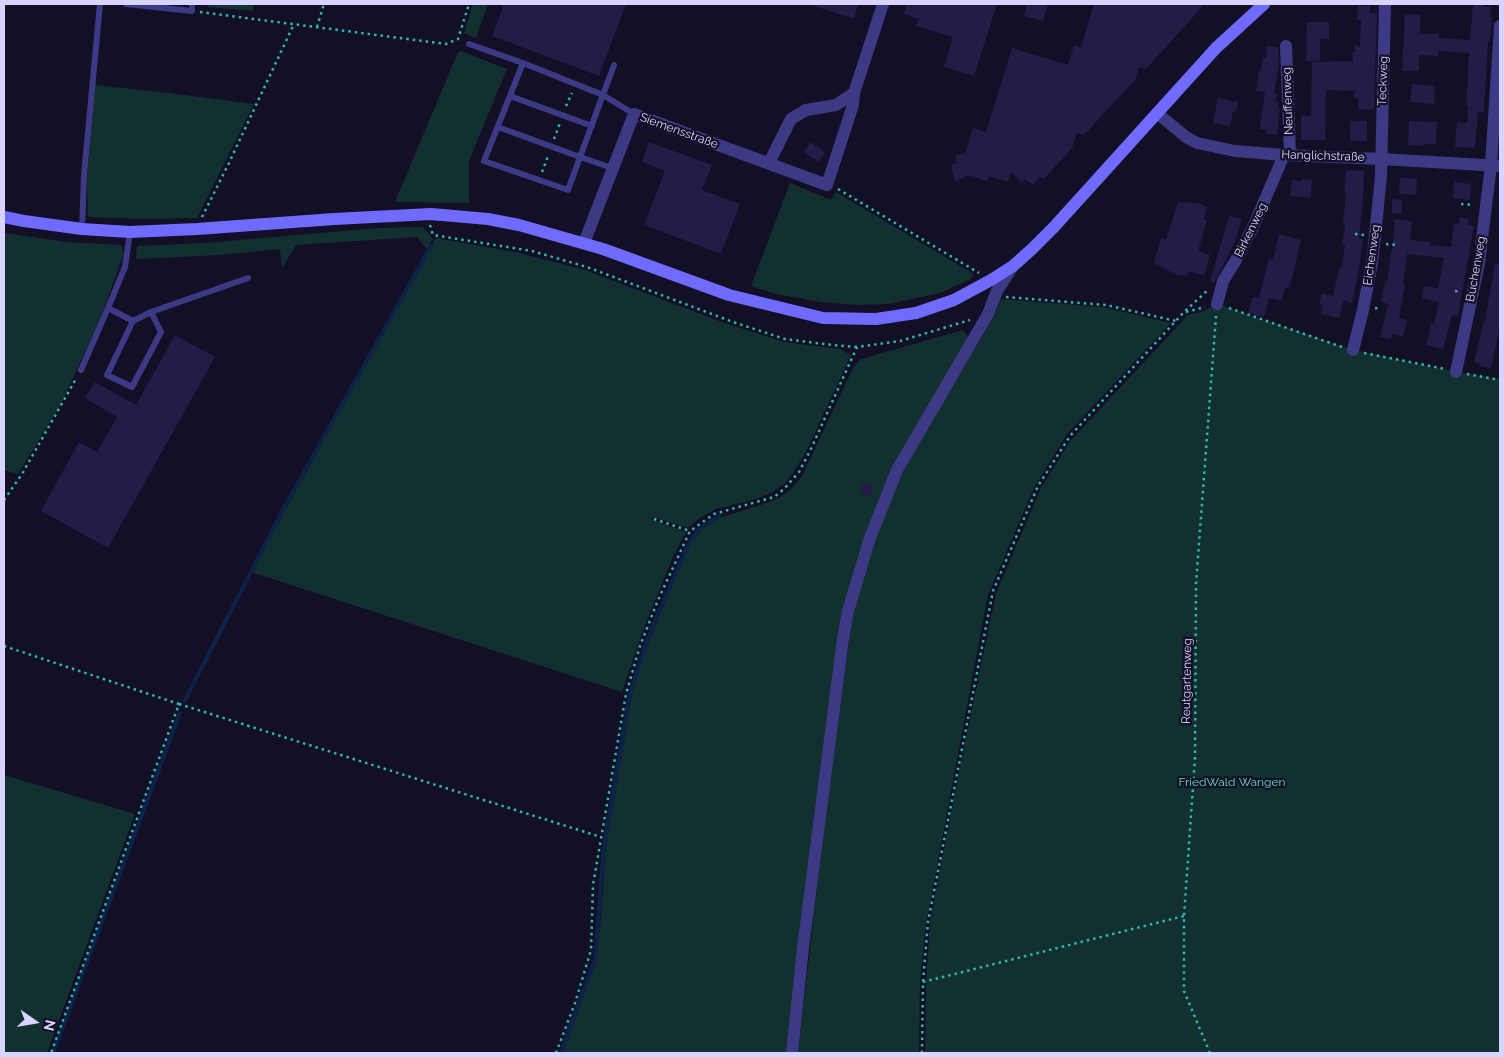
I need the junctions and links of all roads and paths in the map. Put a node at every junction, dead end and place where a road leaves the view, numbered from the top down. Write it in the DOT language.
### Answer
graph roads {
  1 [pos="100,4"];
  2 [pos="126,4"];
  3 [pos="324,4"];
  4 [pos="469,4"];
  5 [pos="882,4"];
  6 [pos="1264,4"];
  7 [pos="1385,4"];
  8 [pos="192,7"];
  9 [pos="294,24"];
  10 [pos="317,26"];
  11 [pos="1500,26"];
  12 [pos="469,44"];
  13 [pos="1286,46"];
  14 [pos="523,63"];
  15 [pos="614,66"];
  16 [pos="575,84"];
  17 [pos="854,93"];
  18 [pos="603,95"];
  19 [pos="510,96"];
  20 [pos="1157,113"];
  21 [pos="634,114"];
  22 [pos="563,115"];
  23 [pos="592,126"];
  24 [pos="498,127"];
  25 [pos="552,147"];
  26 [pos="1287,155"];
  27 [pos="580,157"];
  28 [pos="1381,159"];
  29 [pos="768,163"];
  30 [pos="1495,165"];
  31 [pos="612,168"];
  32 [pos="539,180"];
  33 [pos="827,185"];
  34 [pos="432,214"];
  35 [pos="4,217"];
  36 [pos="82,229"];
  37 [pos="197,229"];
  38 [pos="130,232"];
  39 [pos="584,243"];
  40 [pos="606,266"];
  41 [pos="1013,266"];
  42 [pos="604,273"];
  43 [pos="248,278"];
  44 [pos="991,280"];
  45 [pos="1223,281"];
  46 [pos="995,296"];
  47 [pos="1217,304"];
  48 [pos="108,308"];
  49 [pos="151,312"];
  50 [pos="1184,312"];
  51 [pos="988,314"];
  52 [pos="133,321"];
  53 [pos="1177,321"];
  54 [pos="857,347"];
  55 [pos="1353,350"];
  56 [pos="80,370"];
  57 [pos="1456,372"];
  58 [pos="1475,376"];
  59 [pos="1500,380"];
  60 [pos="4,500"];
  61 [pos="654,519"];
  62 [pos="690,531"];
  63 [pos="4,646"];
  64 [pos="179,704"];
  65 [pos="602,837"];
  66 [pos="1184,916"];
  67 [pos="923,982"];
  68 [pos="51,1053"];
  69 [pos="556,1053"];
  70 [pos="792,1053"];
  71 [pos="922,1053"];
  72 [pos="1210,1053"];
  1 -- 36 [label="lane"];
  2 -- 8 [label="lane"];
  3 -- 10 [label="path"];
  4 -- 10 [label="path"];
  5 -- 17 [label="street"];
  6 -- 20 [label="street"];
  7 -- 28 [label="street, Teckweg"];
  8 -- 9 [label="path"];
  9 -- 10 [label="path"];
  9 -- 37 [label="path"];
  11 -- 30 [label="street, Buchenweg"];
  12 -- 14 [label="lane"];
  13 -- 26 [label="street, Neuffenweg"];
  14 -- 16 [label="lane"];
  14 -- 19 [label="lane"];
  15 -- 18 [label="lane"];
  16 -- 18 [label="lane"];
  16 -- 22 [label="path"];
  17 -- 29 [label="street"];
  17 -- 33 [label="street"];
  18 -- 21 [label="lane"];
  18 -- 23 [label="lane"];
  19 -- 22 [label="lane"];
  19 -- 24 [label="lane"];
  20 -- 26 [label="street, Hanglichstraße"];
  20 -- 41 [label="street"];
  21 -- 29 [label="street, Siemensstraße"];
  21 -- 31 [label="street, Siemensstraße"];
  22 -- 23 [label="lane"];
  22 -- 25 [label="path"];
  23 -- 27 [label="lane"];
  24 -- 25 [label="lane"];
  24 -- 32 [label="lane"];
  25 -- 27 [label="lane"];
  25 -- 32 [label="path"];
  26 -- 28 [label="street, Hanglichstraße"];
  26 -- 45 [label="street, Birkenweg"];
  27 -- 31 [label="lane"];
  27 -- 32 [label="lane"];
  28 -- 30 [label="street, Hanglichstraße"];
  28 -- 55 [label="street, Eichenweg"];
  29 -- 33 [label="street, Siemensstraße"];
  30 -- 57 [label="street, Buchenweg"];
  31 -- 39 [label="street, Siemensstraße"];
  33 -- 44 [label="path"];
  34 -- 37 [label="street"];
  34 -- 39 [label="street"];
  34 -- 42 [label="path"];
  35 -- 36 [label="street"];
  36 -- 38 [label="street"];
  37 -- 38 [label="street"];
  38 -- 48 [label="lane"];
  39 -- 44 [label="street"];
  40 -- 42 [label="path"];
  41 -- 44 [label="street"];
  41 -- 46 [label="street"];
  42 -- 54 [label="path"];
  43 -- 49 [label="lane"];
  45 -- 47 [label="street, Birkenweg"];
  45 -- 50 [label="path"];
  46 -- 51 [label="street"];
  46 -- 53 [label="path"];
  47 -- 50 [label="path"];
  47 -- 66 [label="path, Reutgartenweg"];
  48 -- 52 [label="lane"];
  48 -- 56 [label="lane"];
  49 -- 52 [label="lane"];
  49 -- 52 [label="lane"];
  50 -- 53 [label="path"];
  51 -- 54 [label="path"];
  51 -- 70 [label="street"];
  53 -- 67 [label="path"];
  54 -- 62 [label="path"];
  56 -- 60 [label="path"];
  58 -- 59 [label="path"];
  61 -- 62 [label="path"];
  62 -- 65 [label="path"];
  63 -- 64 [label="path"];
  64 -- 65 [label="path"];
  64 -- 68 [label="path"];
  65 -- 69 [label="path"];
  66 -- 67 [label="path"];
  66 -- 72 [label="path, Reutgartenweg"];
  67 -- 71 [label="path"];
}
